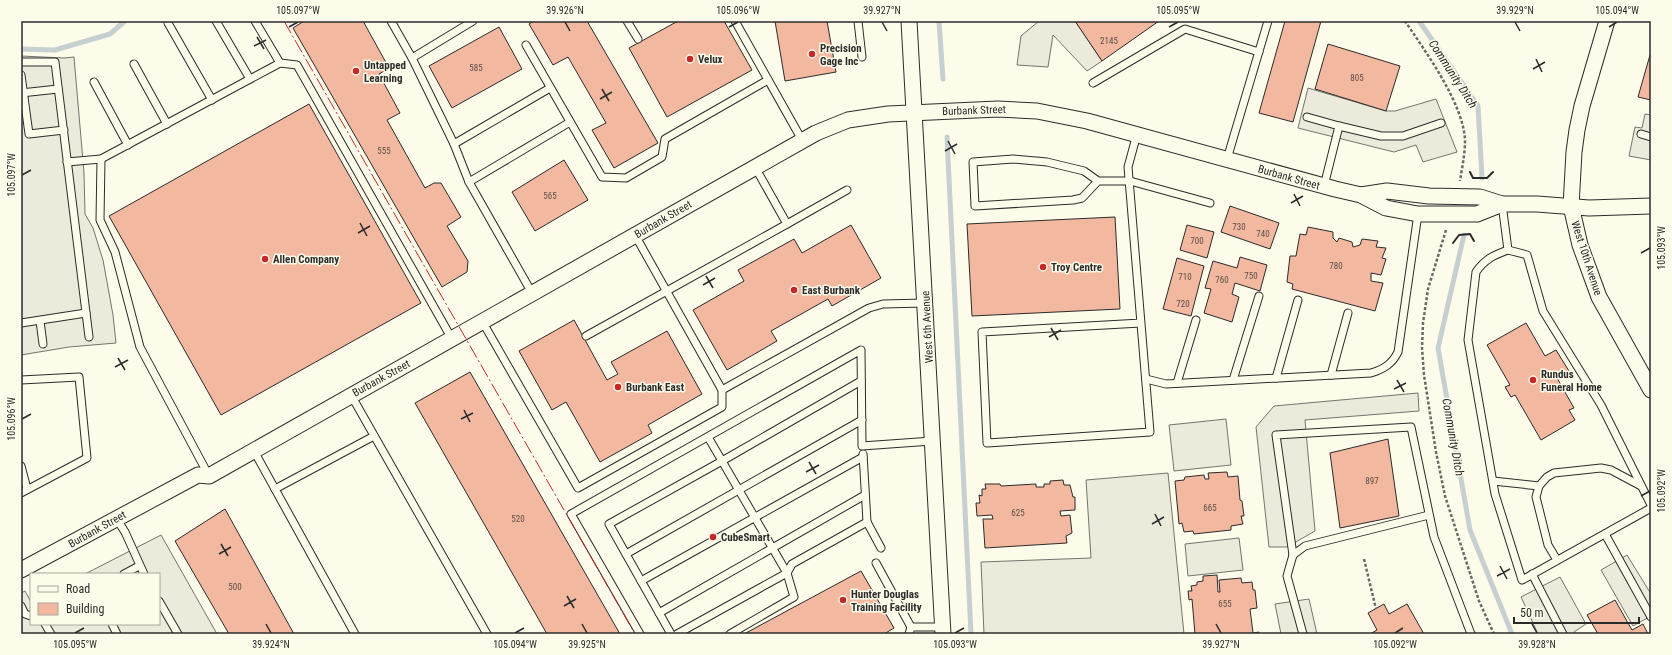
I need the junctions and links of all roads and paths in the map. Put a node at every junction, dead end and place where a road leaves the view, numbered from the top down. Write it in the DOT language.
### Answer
graph roads {
  1 [pos="216,21"];
  2 [pos="255,21"];
  3 [pos="391,21"];
  4 [pos="472,21"];
  5 [pos="627,21"];
  6 [pos="735,21"];
  7 [pos="858,21"];
  8 [pos="909,21"];
  9 [pos="1268,21"];
  10 [pos="1404,21"];
  11 [pos="1606,21"];
  12 [pos="168,23"];
  13 [pos="638,39"];
  14 [pos="526,45"];
  15 [pos="1259,52"];
  16 [pos="862,57"];
  17 [pos="412,58"];
  18 [pos="21,62"];
  19 [pos="280,63"];
  20 [pos="134,64"];
  21 [pos="21,75"];
  22 [pos="250,79"];
  23 [pos="768,80"];
  24 [pos="94,82"];
  25 [pos="1093,83"];
  26 [pos="550,88"];
  27 [pos="58,89"];
  28 [pos="22,93"];
  29 [pos="212,100"];
  30 [pos="915,112"];
  31 [pos="1307,116"];
  32 [pos="570,122"];
  33 [pos="1441,123"];
  34 [pos="167,124"];
  35 [pos="1339,126"];
  36 [pos="64,130"];
  37 [pos="1136,134"];
  38 [pos="1642,134"];
  39 [pos="1651,137"];
  40 [pos="802,140"];
  41 [pos="454,144"];
  42 [pos="128,145"];
  43 [pos="101,159"];
  44 [pos="1227,159"];
  45 [pos="67,162"];
  46 [pos="755,167"];
  47 [pos="1098,180"];
  48 [pos="1130,181"];
  49 [pos="469,182"];
  50 [pos="1324,186"];
  51 [pos="848,190"];
  52 [pos="1361,195"];
  53 [pos="1457,196"];
  54 [pos="1210,203"];
  55 [pos="1502,204"];
  56 [pos="1571,206"];
  57 [pos="1651,206"];
  58 [pos="1418,214"];
  59 [pos="1452,214"];
  60 [pos="787,224"];
  61 [pos="635,235"];
  62 [pos="1508,250"];
  63 [pos="666,291"];
  64 [pos="532,293"];
  65 [pos="1259,296"];
  66 [pos="1298,300"];
  67 [pos="925,303"];
  68 [pos="86,313"];
  69 [pos="1348,313"];
  70 [pos="1196,320"];
  71 [pos="40,321"];
  72 [pos="482,321"];
  73 [pos="21,323"];
  74 [pos="1142,323"];
  75 [pos="586,336"];
  76 [pos="89,337"];
  77 [pos="452,339"];
  78 [pos="43,344"];
  79 [pos="1331,375"];
  80 [pos="1276,378"];
  81 [pos="1146,379"];
  82 [pos="21,380"];
  83 [pos="1233,380"];
  84 [pos="861,381"];
  85 [pos="1177,384"];
  86 [pos="722,390"];
  87 [pos="1651,390"];
  88 [pos="352,395"];
  89 [pos="862,420"];
  90 [pos="374,436"];
  91 [pos="708,437"];
  92 [pos="932,441"];
  93 [pos="862,446"];
  94 [pos="254,451"];
  95 [pos="863,457"];
  96 [pos="722,461"];
  97 [pos="21,466"];
  98 [pos="209,476"];
  99 [pos="1493,481"];
  100 [pos="1539,486"];
  101 [pos="1641,486"];
  102 [pos="275,489"];
  103 [pos="739,490"];
  104 [pos="24,491"];
  105 [pos="865,495"];
  106 [pos="1651,505"];
  107 [pos="1651,508"];
  108 [pos="1429,516"];
  109 [pos="755,517"];
  110 [pos="116,518"];
  111 [pos="867,522"];
  112 [pos="1605,534"];
  113 [pos="773,548"];
  114 [pos="881,548"];
  115 [pos="626,554"];
  116 [pos="1293,555"];
  117 [pos="1364,559"];
  118 [pos="1557,560"];
  119 [pos="876,564"];
  120 [pos="139,566"];
  121 [pos="21,570"];
  122 [pos="126,573"];
  123 [pos="143,573"];
  124 [pos="787,573"];
  125 [pos="1532,574"];
  126 [pos="641,581"];
  127 [pos="160,603"];
  128 [pos="21,606"];
  129 [pos="1376,608"];
  130 [pos="659,613"];
  131 [pos="26,616"];
  132 [pos="1651,617"];
  133 [pos="46,625"];
  134 [pos="112,625"];
  135 [pos="910,630"];
  136 [pos="943,630"];
  137 [pos="51,634"];
  138 [pos="117,634"];
  139 [pos="178,634"];
  140 [pos="355,634"];
  141 [pos="487,634"];
  142 [pos="640,634"];
  143 [pos="670,634"];
  144 [pos="677,634"];
  145 [pos="730,634"];
  146 [pos="1303,634"];
  147 [pos="1471,634"];
  148 [pos="1494,634"];
  149 [pos="1563,634"];
  1 -- 22 [label="lane"];
  2 -- 19 [label="lane"];
  3 -- 17 [label="lane"];
  4 -- 17 [label="lane"];
  5 -- 13 [label="lane"];
  6 -- 23 [label="lane"];
  7 -- 16 [label="lane"];
  8 -- 30 [label="street, West 6th Avenue"];
  9 -- 15 [label="lane"];
  10 -- 53 [label="path"];
  11 -- 56 [label="street, West 10th Avenue"];
  12 -- 29 [label="lane"];
  14 -- 26 [label="lane"];
  15 -- 25 [label="lane"];
  15 -- 44 [label="lane"];
  17 -- 41 [label="lane"];
  18 -- 27 [label="lane"];
  19 -- 22 [label="lane"];
  19 -- 77 [label="lane"];
  20 -- 34 [label="lane"];
  21 -- 28 [label="lane"];
  22 -- 29 [label="lane"];
  23 -- 32 [label="lane"];
  23 -- 40 [label="lane"];
  24 -- 42 [label="lane"];
  26 -- 32 [label="lane"];
  26 -- 41 [label="lane"];
  27 -- 28 [label="lane"];
  27 -- 36 [label="lane"];
  28 -- 36 [label="lane"];
  29 -- 34 [label="lane"];
  30 -- 37 [label="street, Burbank Street"];
  30 -- 40 [label="street, Burbank Street"];
  30 -- 67 [label="street, West 6th Avenue"];
  31 -- 35 [label="lane"];
  32 -- 49 [label="lane"];
  33 -- 35 [label="lane"];
  34 -- 42 [label="lane"];
  35 -- 50 [label="lane"];
  36 -- 45 [label="lane"];
  37 -- 44 [label="street, Burbank Street"];
  37 -- 48 [label="lane"];
  38 -- 39 [label="lane"];
  40 -- 46 [label="street, Burbank Street"];
  41 -- 49 [label="lane"];
  42 -- 43 [label="lane"];
  43 -- 45 [label="lane"];
  43 -- 98 [label="lane"];
  44 -- 50 [label="street, Burbank Street"];
  45 -- 68 [label="lane"];
  46 -- 60 [label="lane"];
  46 -- 61 [label="street, Burbank Street"];
  47 -- 47 [label="lane"];
  47 -- 48 [label="lane"];
  48 -- 54 [label="lane"];
  48 -- 74 [label="lane"];
  49 -- 64 [label="lane"];
  50 -- 52 [label="street, Burbank Street"];
  51 -- 60 [label="lane"];
  52 -- 53 [label="street, Burbank Street"];
  52 -- 58 [label="street, Burbank Street"];
  53 -- 55 [label="street, Burbank Street"];
  55 -- 56 [label="street, Burbank Street"];
  55 -- 59 [label="street, Burbank Street"];
  55 -- 62 [label="lane"];
  56 -- 57 [label="street, Burbank Street"];
  56 -- 87 [label="street, West 10th Avenue"];
  58 -- 59 [label="street, Burbank Street"];
  58 -- 79 [label="lane"];
  59 -- 148 [label="path"];
  60 -- 63 [label="lane"];
  61 -- 63 [label="lane"];
  61 -- 64 [label="street, Burbank Street"];
  62 -- 99 [label="lane"];
  62 -- 101 [label="lane"];
  63 -- 75 [label="lane"];
  63 -- 86 [label="lane"];
  64 -- 72 [label="street, Burbank Street"];
  65 -- 83 [label="lane"];
  66 -- 80 [label="lane"];
  67 -- 86 [label="lane"];
  67 -- 92 [label="street, West 6th Avenue"];
  68 -- 71 [label="lane"];
  68 -- 76 [label="lane"];
  69 -- 79 [label="lane"];
  70 -- 85 [label="lane"];
  71 -- 73 [label="lane"];
  71 -- 78 [label="lane"];
  72 -- 77 [label="street, Burbank Street"];
  72 -- 86 [label="lane"];
  74 -- 81 [label="lane"];
  74 -- 81 [label="lane"];
  77 -- 88 [label="street, Burbank Street"];
  79 -- 80 [label="lane"];
  80 -- 83 [label="lane"];
  81 -- 85 [label="lane"];
  82 -- 104 [label="lane"];
  83 -- 85 [label="lane"];
  84 -- 89 [label="lane"];
  84 -- 91 [label="lane"];
  84 -- 96 [label="lane"];
  88 -- 90 [label="lane"];
  88 -- 94 [label="street, Burbank Street"];
  89 -- 93 [label="lane"];
  89 -- 103 [label="lane"];
  90 -- 102 [label="lane"];
  90 -- 141 [label="lane"];
  91 -- 96 [label="lane"];
  91 -- 142 [label="lane"];
  92 -- 93 [label="lane"];
  92 -- 136 [label="street, West 6th Avenue"];
  93 -- 95 [label="lane"];
  94 -- 98 [label="street, Burbank Street"];
  94 -- 102 [label="lane"];
  95 -- 105 [label="lane"];
  95 -- 109 [label="lane"];
  96 -- 103 [label="lane"];
  96 -- 115 [label="lane"];
  97 -- 104 [label="lane"];
  98 -- 110 [label="street, Burbank Street"];
  99 -- 100 [label="lane"];
  99 -- 125 [label="lane"];
  100 -- 101 [label="lane"];
  100 -- 118 [label="lane"];
  101 -- 106 [label="lane"];
  102 -- 140 [label="lane"];
  103 -- 109 [label="lane"];
  103 -- 115 [label="lane"];
  105 -- 111 [label="lane"];
  105 -- 113 [label="lane"];
  107 -- 112 [label="lane"];
  108 -- 116 [label="lane"];
  108 -- 116 [label="lane"];
  108 -- 147 [label="lane"];
  109 -- 113 [label="lane"];
  109 -- 126 [label="lane"];
  110 -- 120 [label="lane"];
  110 -- 121 [label="street, Burbank Street"];
  111 -- 114 [label="lane"];
  111 -- 124 [label="lane"];
  112 -- 118 [label="lane"];
  112 -- 132 [label="lane"];
  113 -- 124 [label="lane"];
  113 -- 130 [label="lane"];
  115 -- 126 [label="lane"];
  116 -- 146 [label="lane"];
  117 -- 129 [label="path"];
  118 -- 125 [label="lane"];
  119 -- 135 [label="lane"];
  120 -- 122 [label="lane"];
  120 -- 123 [label="lane"];
  124 -- 144 [label="lane"];
  124 -- 145 [label="lane"];
  125 -- 149 [label="lane"];
  126 -- 130 [label="lane"];
  127 -- 139 [label="lane"];
  128 -- 131 [label="lane"];
  130 -- 143 [label="lane"];
  133 -- 137 [label="lane"];
  134 -- 138 [label="lane"];
  135 -- 136 [label="lane"];
}
